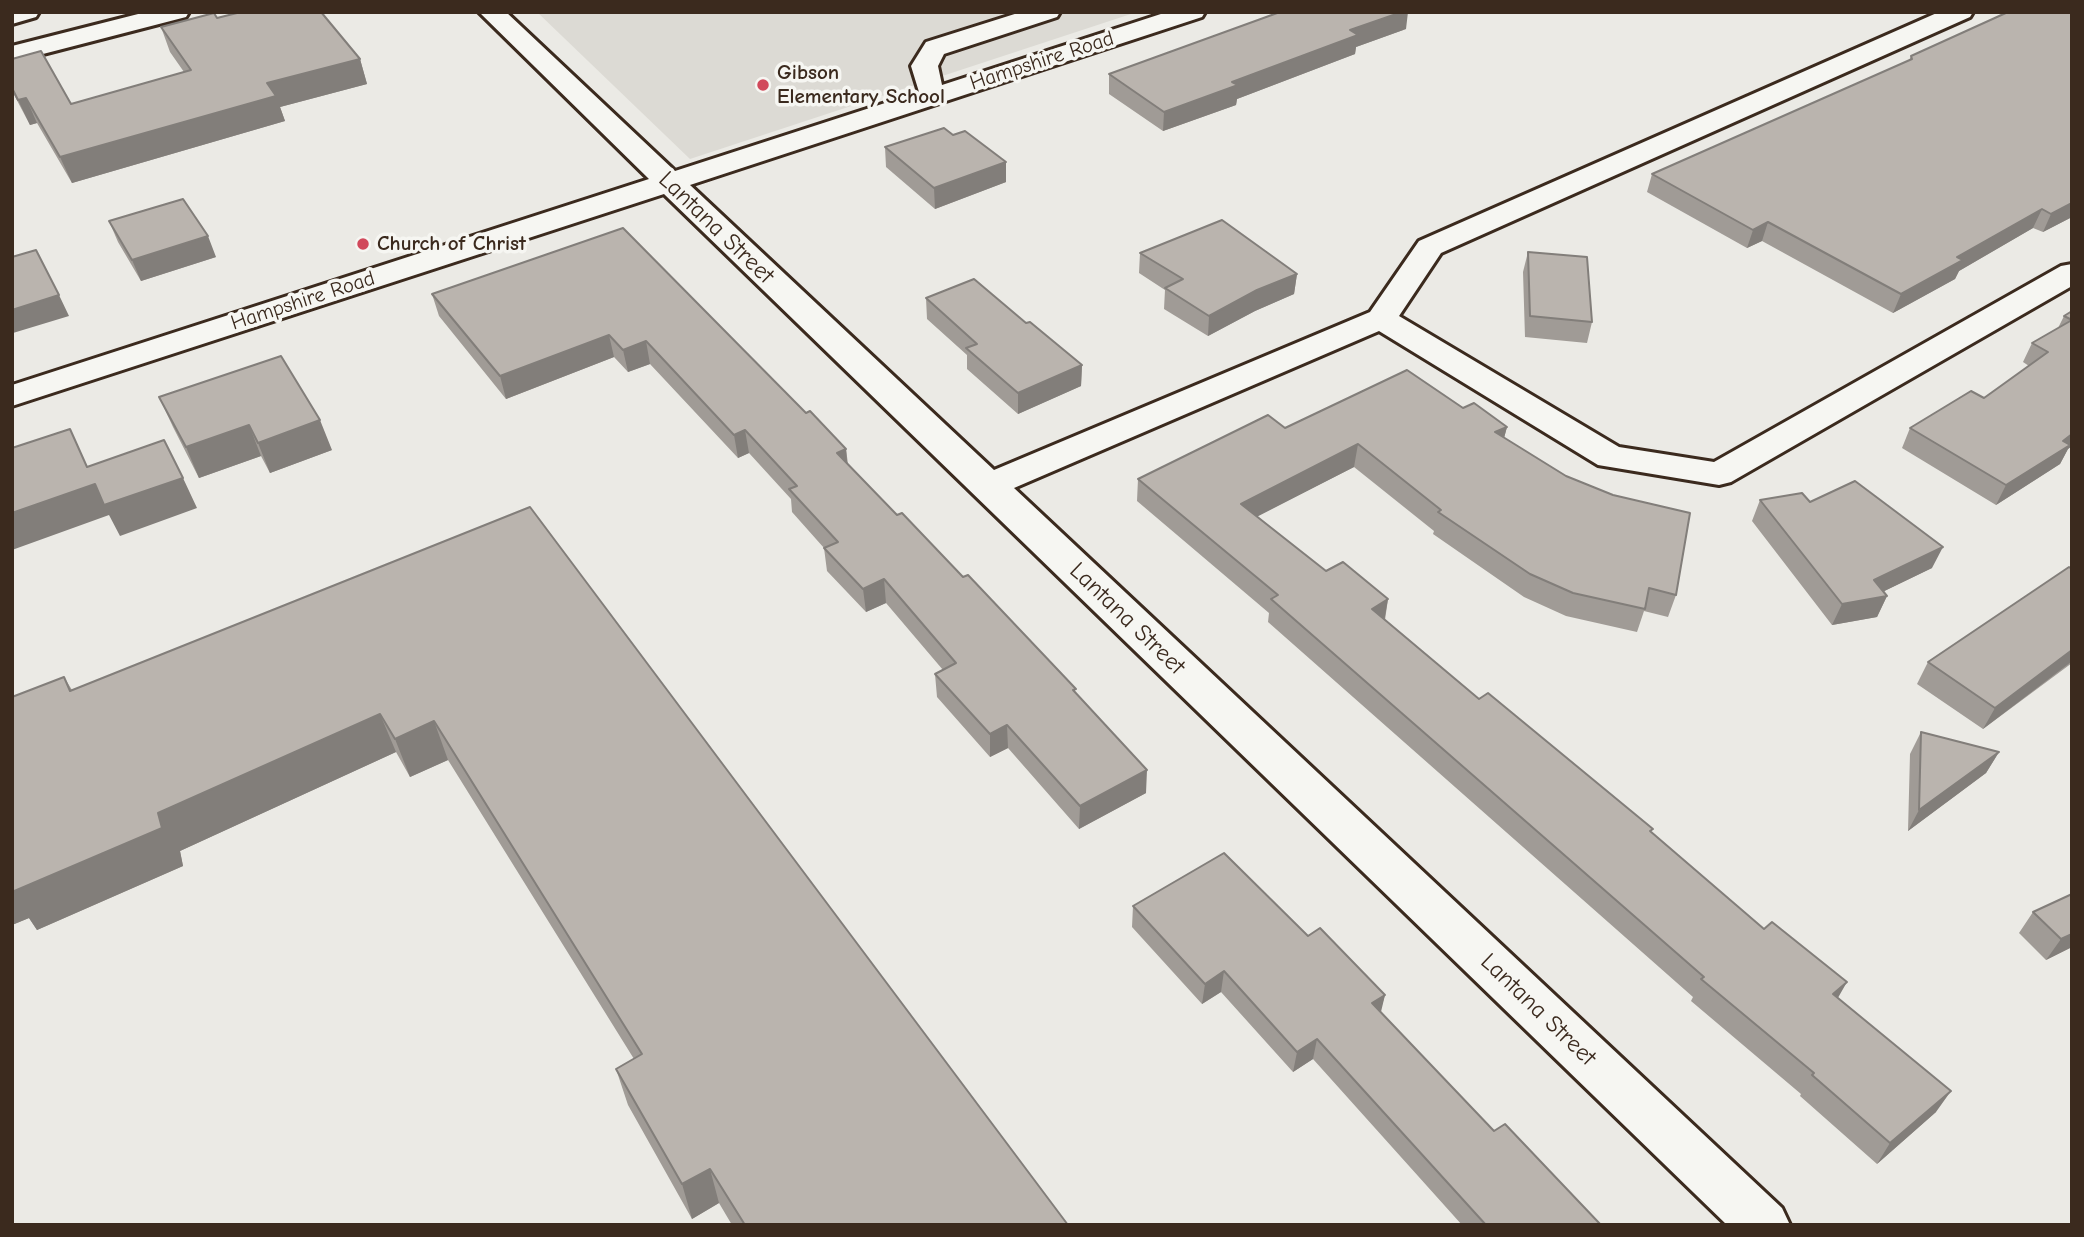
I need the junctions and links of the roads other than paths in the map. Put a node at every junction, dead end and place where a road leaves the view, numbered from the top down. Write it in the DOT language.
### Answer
graph roads {
  1 [pos="27,12"];
  2 [pos="45,12"];
  3 [pos="177,12"];
  4 [pos="491,12"];
  5 [pos="1048,12"];
  6 [pos="1193,12"];
  7 [pos="1961,12"];
  8 [pos="12,16"];
  9 [pos="125,18"];
  10 [pos="62,41"];
  11 [pos="12,54"];
  12 [pos="933,96"];
  13 [pos="668,182"];
  14 [pos="2072,273"];
  15 [pos="1381,319"];
  16 [pos="12,396"];
  17 [pos="987,486"];
  18 [pos="1764,1225"];
  1 -- 8 [label="street"];
  2 -- 10 [label="street"];
  3 -- 9 [label="street"];
  4 -- 13 [label="street, Lantana Street"];
  5 -- 12 [label="street"];
  6 -- 12 [label="street, Hampshire Road"];
  7 -- 15 [label="street"];
  9 -- 10 [label="street"];
  10 -- 11 [label="street"];
  12 -- 13 [label="street, Hampshire Road"];
  13 -- 16 [label="street, Hampshire Road"];
  13 -- 17 [label="street, Lantana Street"];
  14 -- 15 [label="street"];
  15 -- 17 [label="street"];
  17 -- 18 [label="street, Lantana Street"];
}
